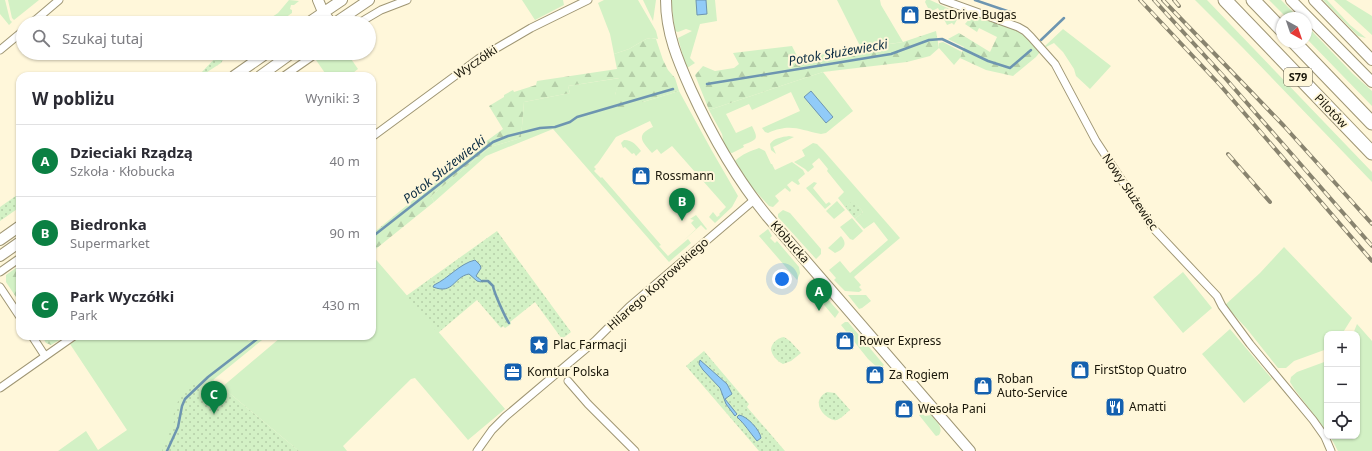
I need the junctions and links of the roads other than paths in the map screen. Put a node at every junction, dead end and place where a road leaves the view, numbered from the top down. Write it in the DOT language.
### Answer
graph roads {
  1 [pos="60,0"];
  2 [pos="310,0"];
  3 [pos="318,0"];
  4 [pos="342,0"];
  5 [pos="369,0"];
  6 [pos="406,0"];
  7 [pos="666,0"];
  8 [pos="943,0"];
  9 [pos="1224,0"];
  10 [pos="1253,0"];
  11 [pos="1291,0"];
  12 [pos="1314,0"];
  13 [pos="584,1"];
  14 [pos="323,12"];
  15 [pos="41,16"];
  16 [pos="318,16"];
  17 [pos="326,16"];
  18 [pos="345,16"];
  19 [pos="371,16"];
  20 [pos="1276,24"];
  21 [pos="16,37"];
  22 [pos="1300,48"];
  23 [pos="0,50"];
  24 [pos="257,60"];
  25 [pos="282,60"];
  26 [pos="307,60"];
  27 [pos="1372,60"];
  28 [pos="240,72"];
  29 [pos="266,72"];
  30 [pos="290,72"];
  31 [pos="1372,82"];
  32 [pos="1372,123"];
  33 [pos="376,134"];
  34 [pos="1372,153"];
  35 [pos="754,200"];
  36 [pos="16,229"];
  37 [pos="0,240"];
  38 [pos="16,245"];
  39 [pos="0,256"];
  40 [pos="16,261"];
  41 [pos="0,272"];
  42 [pos="0,287"];
  43 [pos="16,311"];
  44 [pos="35,340"];
  45 [pos="68,340"];
  46 [pos="45,356"];
  47 [pos="568,381"];
  48 [pos="0,388"];
  49 [pos="477,451"];
  50 [pos="635,451"];
  51 [pos="970,451"];
  52 [pos="1331,451"];
  1 -- 15 [label="street"];
  2 -- 14 [label="street"];
  3 -- 14 [label="street"];
  4 -- 14 [label="street"];
  5 -- 18 [label="street"];
  6 -- 19 [label="street"];
  7 -- 35 [label="street, Kłobucka"];
  8 -- 52 [label="street, Nowy Służewiec"];
  9 -- 34 [label="highway, Pilotów / S79"];
  10 -- 20 [label="highway"];
  11 -- 31 [label="street"];
  12 -- 27 [label="street"];
  13 -- 33 [label="street, Wyczółki"];
  14 -- 16 [label="street"];
  14 -- 17 [label="street"];
  21 -- 23 [label="street"];
  22 -- 32 [label="highway, Pilotów / S79"];
  24 -- 28 [label="street"];
  25 -- 29 [label="street"];
  26 -- 30 [label="street"];
  35 -- 49 [label="street, Hilarego Koprowskiego"];
  35 -- 51 [label="street, Kłobucka"];
  36 -- 37 [label="street"];
  38 -- 39 [label="street"];
  40 -- 41 [label="street"];
  42 -- 43 [label="street"];
  44 -- 46 [label="street"];
  45 -- 46 [label="street"];
  46 -- 48 [label="street"];
  47 -- 50 [label="street"];
}
